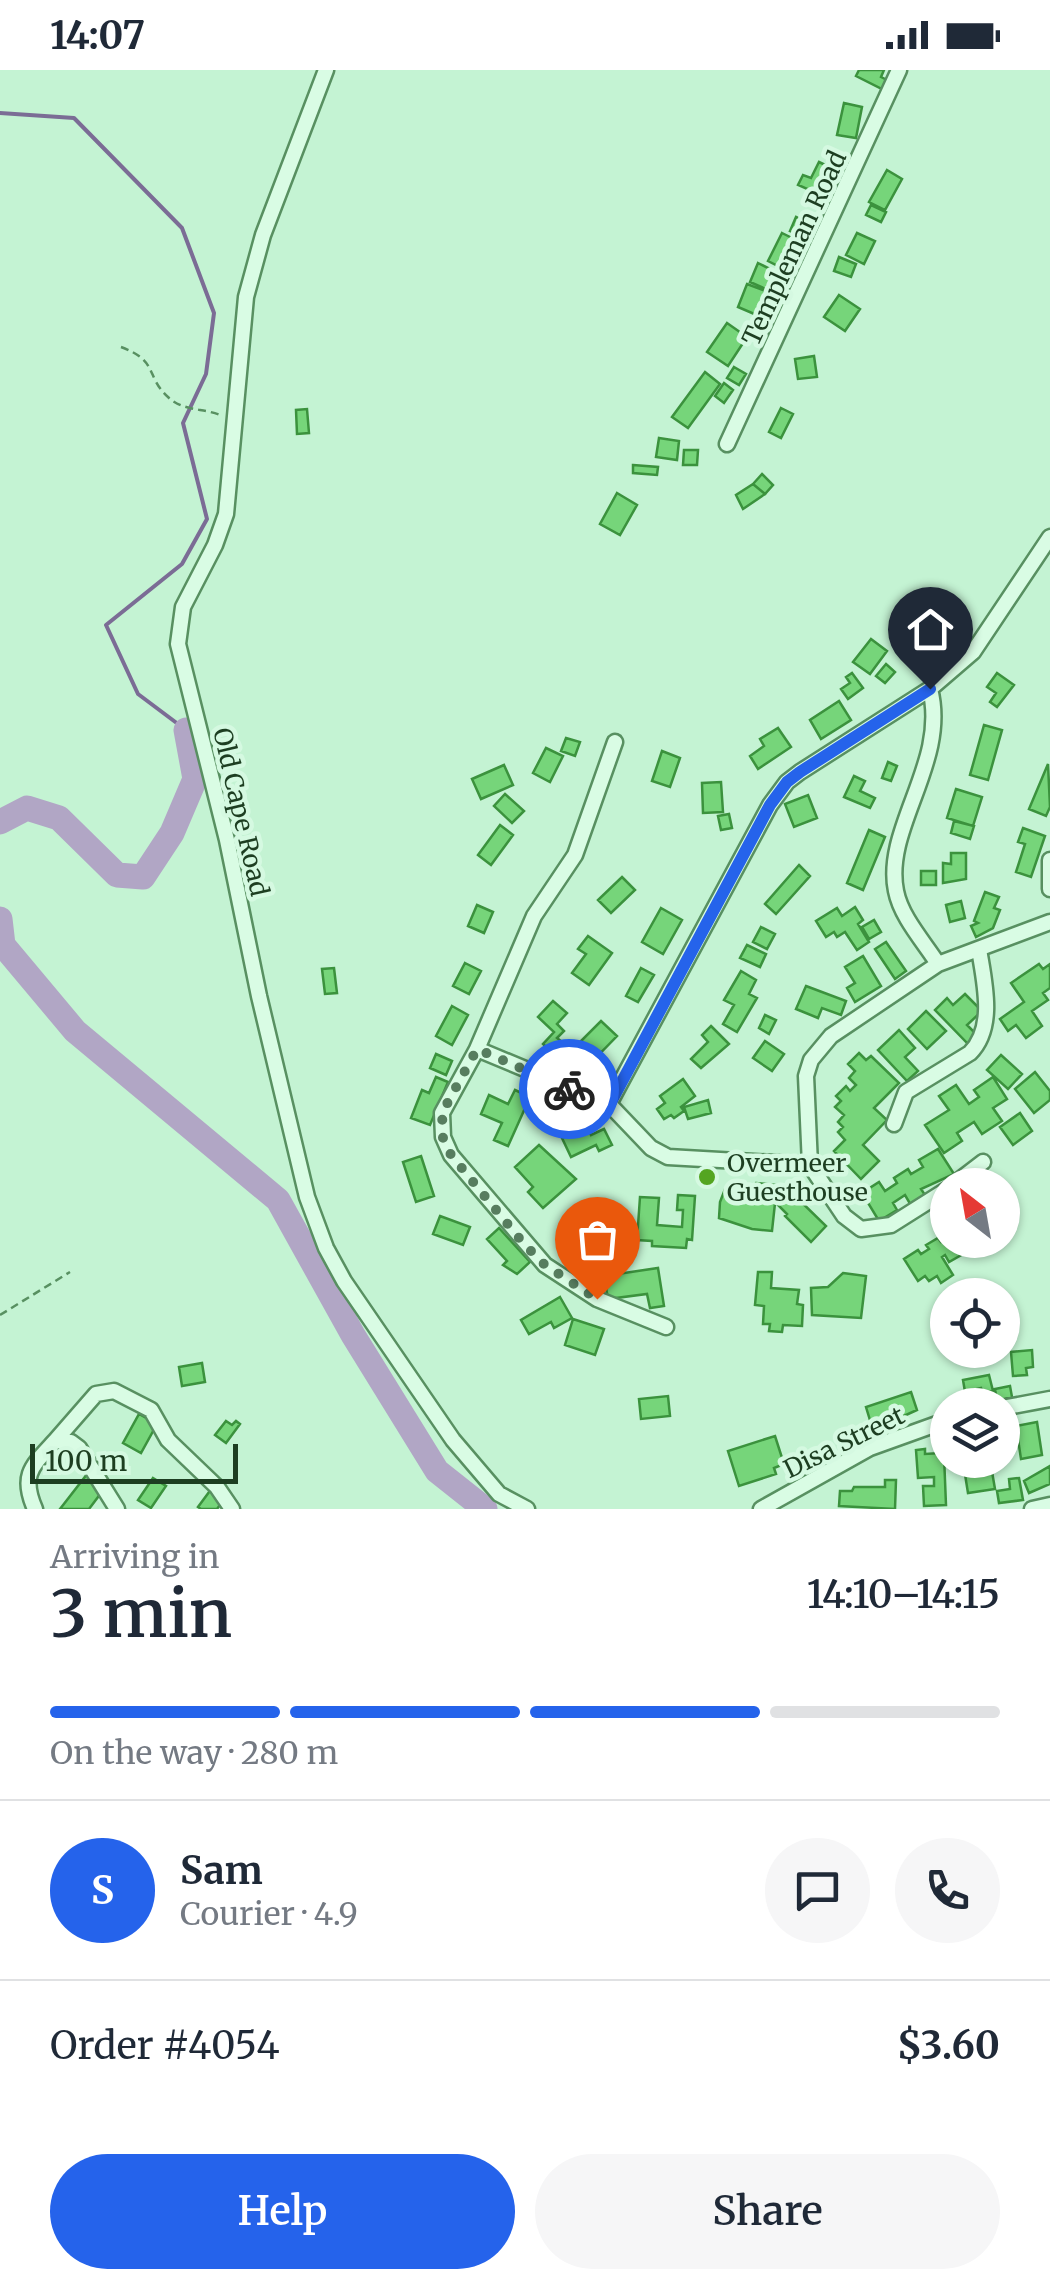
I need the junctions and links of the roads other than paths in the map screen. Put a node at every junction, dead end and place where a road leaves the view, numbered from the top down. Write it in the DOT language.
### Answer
graph roads {
  1 [pos="326,70"];
  2 [pos="900,70"];
  3 [pos="727,444"];
  4 [pos="1050,537"];
  5 [pos="930,689"];
  6 [pos="615,742"];
  7 [pos="1050,860"];
  8 [pos="1050,889"];
  9 [pos="1050,922"];
  10 [pos="979,949"];
  11 [pos="938,964"];
  12 [pos="477,1049"];
  13 [pos="610,1104"];
  14 [pos="894,1124"];
  15 [pos="984,1162"];
  16 [pos="810,1165"];
  17 [pos="976,1168"];
  18 [pos="930,1200"];
  19 [pos="666,1326"];
  20 [pos="1050,1398"];
  21 [pos="1020,1404"];
  22 [pos="930,1426"];
  23 [pos="55,1440"];
  24 [pos="1050,1505"];
  25 [pos="36,1509"];
  26 [pos="117,1509"];
  27 [pos="232,1509"];
  28 [pos="527,1509"];
  29 [pos="762,1509"];
  30 [pos="1032,1509"];
  1 -- 28 [label="street, Old Cape Road"];
  2 -- 3 [label="street, Templeman Road"];
  4 -- 5 [label="street"];
  5 -- 11 [label="street"];
  5 -- 13 [label="street"];
  6 -- 12 [label="street"];
  7 -- 8 [label="street"];
  9 -- 10 [label="street"];
  10 -- 11 [label="street"];
  10 -- 14 [label="street"];
  11 -- 16 [label="street"];
  12 -- 13 [label="street"];
  12 -- 19 [label="street"];
  13 -- 16 [label="street"];
  15 -- 17 [label="street"];
  16 -- 18 [label="street"];
  20 -- 21 [label="street"];
  22 -- 29 [label="street, Disa Street"];
  23 -- 25 [label="street"];
  23 -- 26 [label="street"];
  23 -- 27 [label="street"];
  24 -- 30 [label="street"];
}
